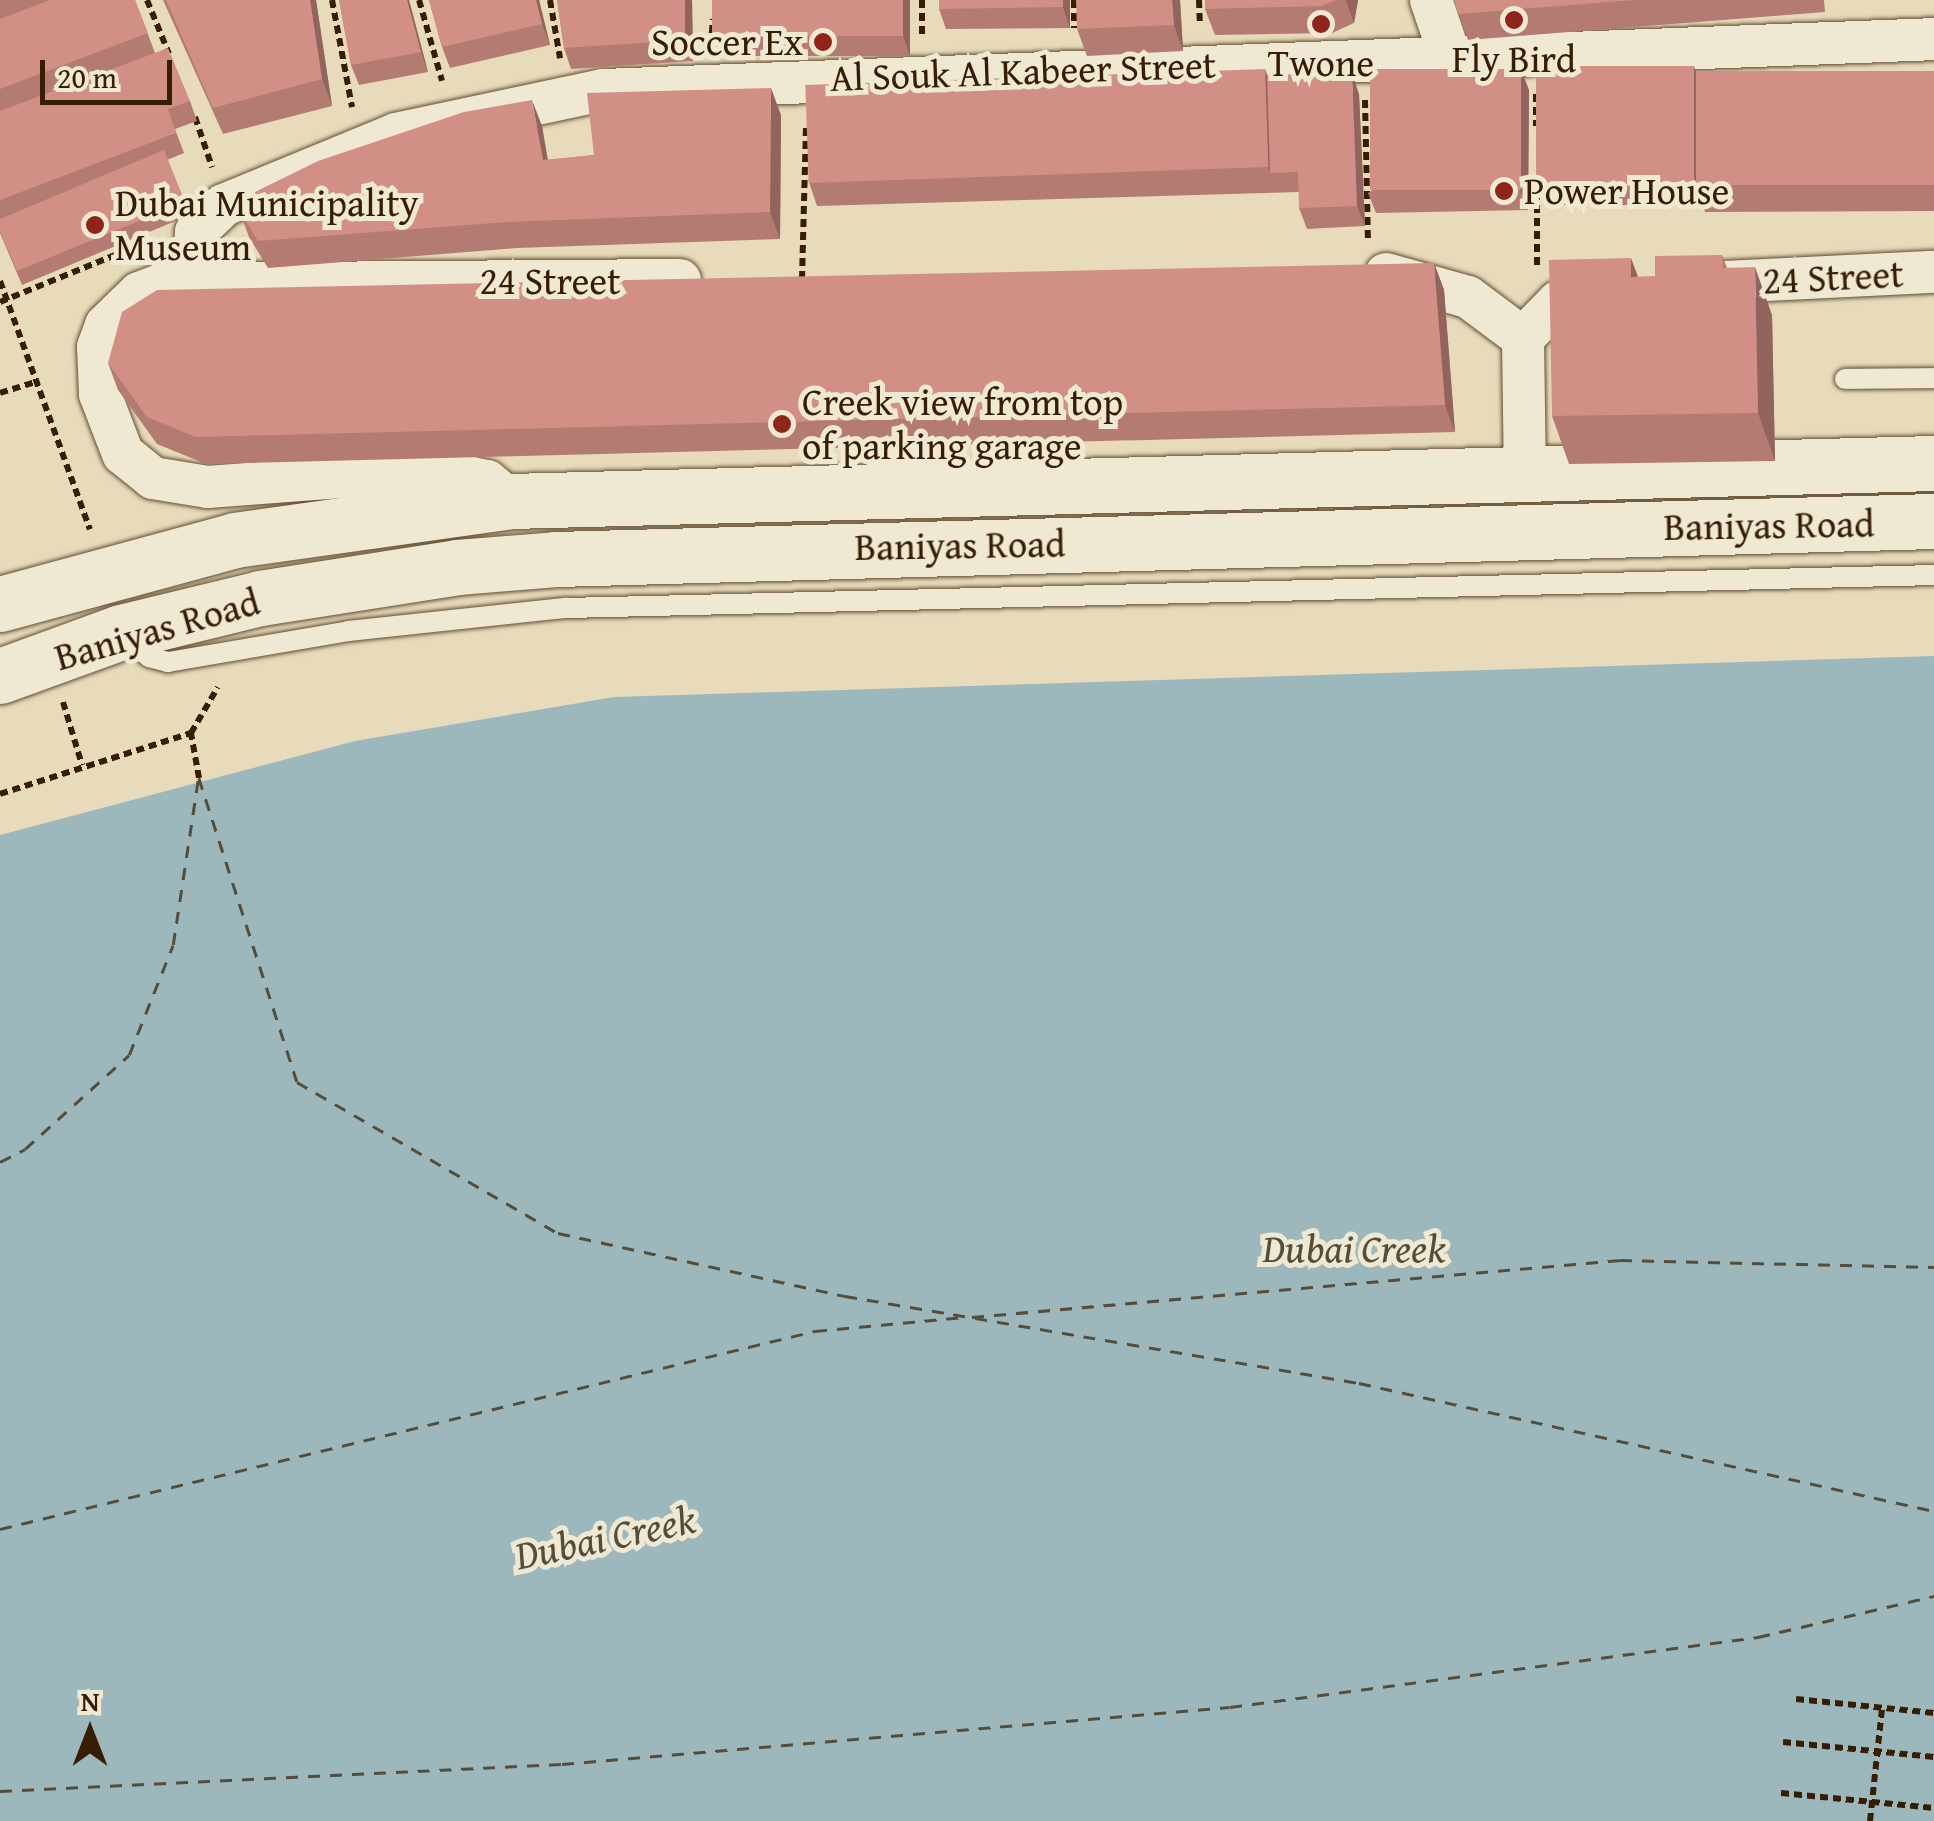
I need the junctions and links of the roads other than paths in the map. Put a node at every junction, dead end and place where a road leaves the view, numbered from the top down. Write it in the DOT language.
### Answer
graph roads {
  1 [pos="1431,0"];
  2 [pos="1934,38"];
  3 [pos="1450,56"];
  4 [pos="1934,272"];
  5 [pos="1359,273"];
  6 [pos="723,280"];
  7 [pos="207,283"];
  8 [pos="1530,328"];
  9 [pos="1934,378"];
  10 [pos="1845,379"];
  11 [pos="134,412"];
  12 [pos="123,454"];
  13 [pos="1934,463"];
  14 [pos="1524,473"];
  15 [pos="511,501"];
  16 [pos="1934,521"];
  17 [pos="327,522"];
  18 [pos="1934,575"];
  19 [pos="313,589"];
  20 [pos="12,599"];
  21 [pos="121,632"];
  22 [pos="17,661"];
  1 -- 3 [label="street"];
  2 -- 3 [label="street, Al Souk Al Kabeer Street"];
  3 -- 7 [label="street, Al Souk Al Kabeer Street"];
  4 -- 8 [label="street, 24 Street"];
  5 -- 8 [label="street"];
  6 -- 7 [label="street, 24 Street"];
  7 -- 12 [label="street, 24 Street"];
  8 -- 14 [label="street"];
  9 -- 10 [label="lane"];
  11 -- 12 [label="lane"];
  12 -- 15 [label="street"];
  13 -- 14 [label="main road, Baniyas Road"];
  14 -- 15 [label="main road, Baniyas Road"];
  15 -- 17 [label="main road, Baniyas Road"];
  16 -- 19 [label="main road, Baniyas Road"];
  17 -- 19 [label="main road"];
  17 -- 20 [label="main road, Baniyas Road"];
  18 -- 21 [label="lane"];
  19 -- 21 [label="main road, Baniyas Road"];
  20 -- 22 [label="main road"];
  21 -- 22 [label="main road, Baniyas Road"];
}
